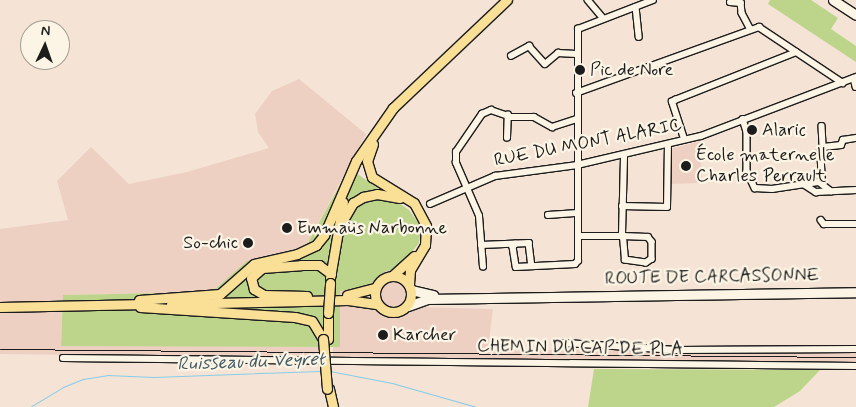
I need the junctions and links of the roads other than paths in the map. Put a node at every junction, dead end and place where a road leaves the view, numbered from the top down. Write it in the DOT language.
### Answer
graph roads {
  1 [pos="507,0"];
  2 [pos="588,0"];
  3 [pos="653,0"];
  4 [pos="833,0"];
  5 [pos="730,2"];
  6 [pos="636,7"];
  7 [pos="856,15"];
  8 [pos="604,18"];
  9 [pos="750,28"];
  10 [pos="639,37"];
  11 [pos="796,52"];
  12 [pos="576,54"];
  13 [pos="512,56"];
  14 [pos="426,74"];
  15 [pos="855,77"];
  16 [pos="843,82"];
  17 [pos="856,87"];
  18 [pos="576,93"];
  19 [pos="508,115"];
  20 [pos="576,119"];
  21 [pos="743,120"];
  22 [pos="822,126"];
  23 [pos="507,138"];
  24 [pos="856,138"];
  25 [pos="684,139"];
  26 [pos="668,144"];
  27 [pos="366,146"];
  28 [pos="823,147"];
  29 [pos="624,156"];
  30 [pos="577,165"];
  31 [pos="802,183"];
  32 [pos="822,184"];
  33 [pos="467,188"];
  34 [pos="856,190"];
  35 [pos="831,191"];
  36 [pos="414,203"];
  37 [pos="430,204"];
  38 [pos="622,206"];
  39 [pos="578,212"];
  40 [pos="548,215"];
  41 [pos="821,220"];
  42 [pos="856,224"];
  43 [pos="579,236"];
  44 [pos="623,236"];
  45 [pos="426,239"];
  46 [pos="516,244"];
  47 [pos="481,245"];
  48 [pos="532,266"];
  49 [pos="483,267"];
  50 [pos="392,276"];
  51 [pos="330,278"];
  52 [pos="376,288"];
  53 [pos="410,288"];
  54 [pos="856,292"];
  55 [pos="568,295"];
  56 [pos="323,297"];
  57 [pos="139,300"];
  58 [pos="0,303"];
  59 [pos="378,304"];
  60 [pos="102,305"];
  61 [pos="408,306"];
  62 [pos="0,307"];
  63 [pos="325,339"];
  64 [pos="564,343"];
  65 [pos="856,349"];
  66 [pos="64,358"];
  67 [pos="856,366"];
  68 [pos="331,407"];
  1 -- 14 [label="main road"];
  2 -- 8 [label="street"];
  3 -- 6 [label="street"];
  4 -- 7 [label="main road"];
  5 -- 9 [label="street"];
  6 -- 8 [label="street"];
  6 -- 10 [label="street"];
  8 -- 12 [label="street"];
  9 -- 11 [label="street"];
  9 -- 18 [label="street"];
  11 -- 16 [label="street"];
  11 -- 25 [label="street"];
  12 -- 13 [label="street"];
  12 -- 18 [label="street"];
  14 -- 27 [label="main road"];
  14 -- 36 [label="main road"];
  15 -- 16 [label="street, RUE DU MONT ALARIC"];
  15 -- 17 [label="street"];
  16 -- 21 [label="street, RUE DU MONT ALARIC"];
  18 -- 20 [label="street"];
  19 -- 20 [label="street"];
  19 -- 23 [label="street"];
  19 -- 33 [label="street"];
  20 -- 30 [label="street"];
  21 -- 25 [label="street, RUE DU MONT ALARIC"];
  21 -- 31 [label="street"];
  22 -- 28 [label="street"];
  24 -- 28 [label="street"];
  25 -- 26 [label="street, RUE DU MONT ALARIC"];
  26 -- 29 [label="street, RUE DU MONT ALARIC"];
  26 -- 38 [label="street"];
  27 -- 51 [label="main road"];
  27 -- 57 [label="main road"];
  28 -- 32 [label="street"];
  29 -- 30 [label="street, RUE DU MONT ALARIC"];
  29 -- 38 [label="street"];
  30 -- 33 [label="street, RUE DU MONT ALARIC"];
  30 -- 39 [label="street"];
  31 -- 32 [label="street"];
  31 -- 35 [label="street"];
  32 -- 35 [label="street"];
  33 -- 37 [label="street, RUE DU MONT ALARIC"];
  33 -- 47 [label="street"];
  34 -- 35 [label="street"];
  36 -- 45 [label="main road"];
  36 -- 51 [label="main road"];
  38 -- 44 [label="street"];
  39 -- 40 [label="street"];
  39 -- 43 [label="street"];
  41 -- 42 [label="street"];
  43 -- 44 [label="street"];
  43 -- 48 [label="street"];
  44 -- 44 [label="street"];
  45 -- 50 [label="main road"];
  45 -- 53 [label="main road"];
  46 -- 47 [label="street"];
  46 -- 48 [label="street"];
  46 -- 48 [label="street"];
  47 -- 49 [label="street"];
  50 -- 52 [label="main road"];
  50 -- 53 [label="main road"];
  51 -- 56 [label="main road"];
  51 -- 63 [label="main road, bridge"];
  52 -- 56 [label="main road"];
  52 -- 59 [label="main road"];
  53 -- 55 [label="main road, ROUTE DE CARCASSONNE"];
  53 -- 61 [label="main road"];
  54 -- 55 [label="main road, ROUTE DE CARCASSONNE"];
  55 -- 61 [label="main road, ROUTE DE CARCASSONNE"];
  56 -- 57 [label="main road"];
  57 -- 58 [label="main road"];
  59 -- 60 [label="main road"];
  59 -- 61 [label="main road"];
  60 -- 62 [label="main road"];
  60 -- 63 [label="main road"];
  63 -- 68 [label="main road, bridge"];
  64 -- 65 [label="street"];
  66 -- 67 [label="street, CHEMIN DU CAP DE PLA"];
}
